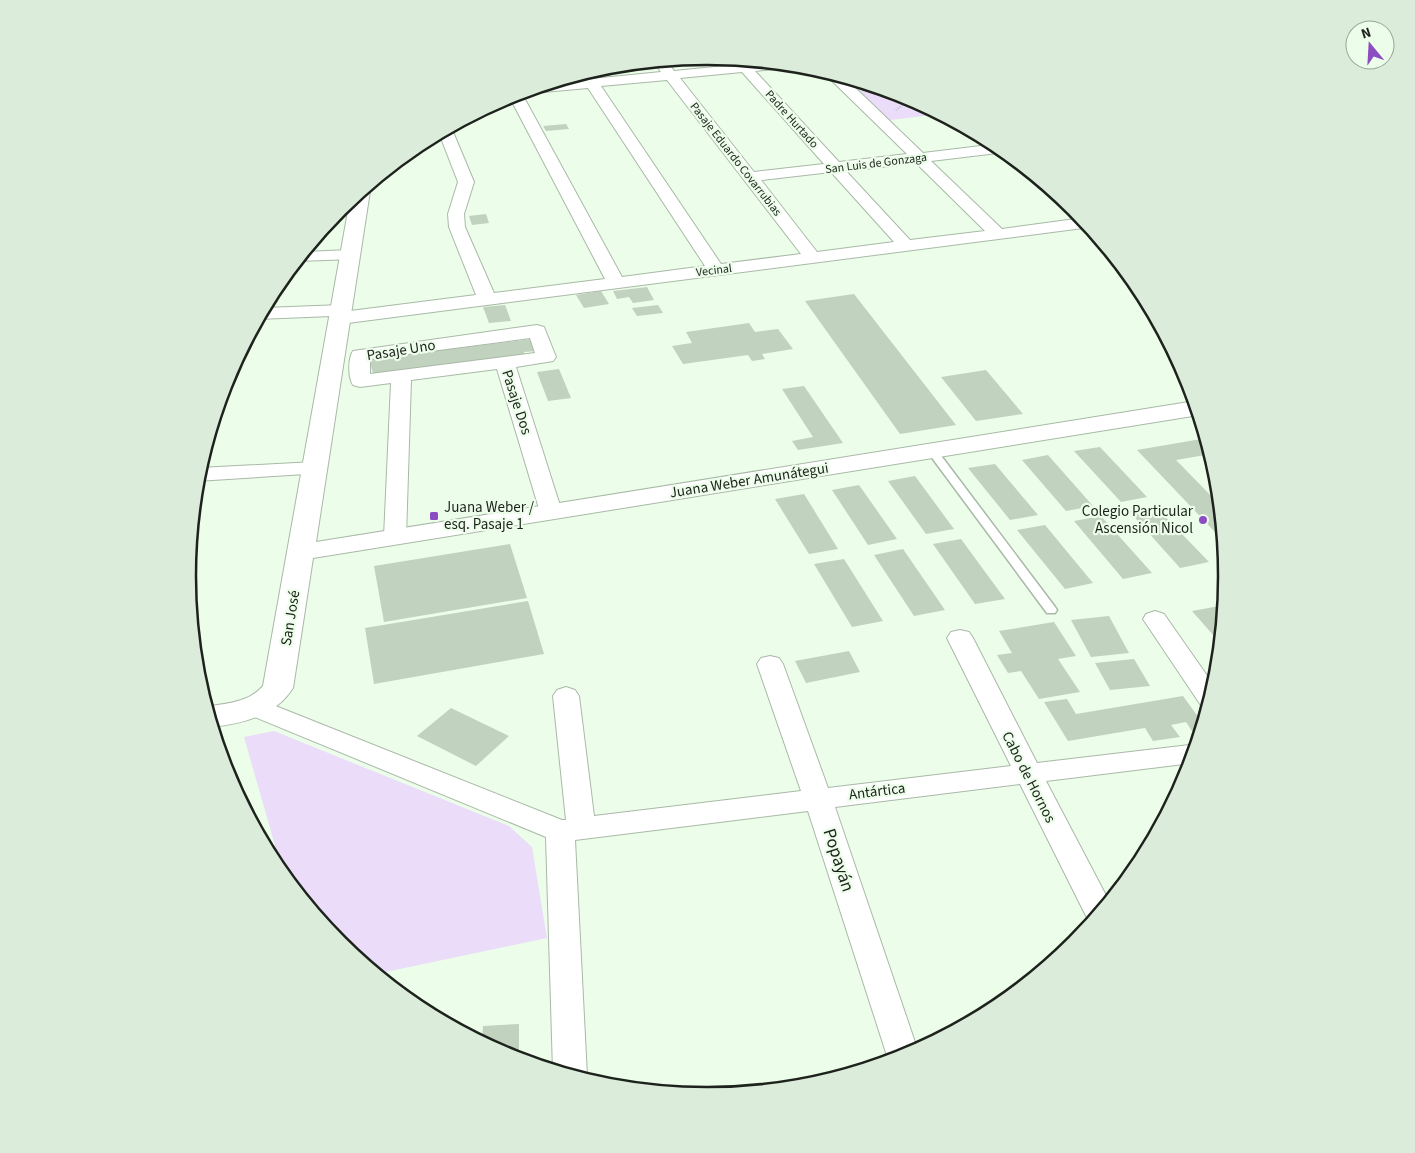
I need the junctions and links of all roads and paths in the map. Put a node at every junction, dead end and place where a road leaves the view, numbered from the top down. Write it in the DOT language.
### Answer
graph roads {
  1 [pos="726,66"];
  2 [pos="744,66"];
  3 [pos="664,67"];
  4 [pos="670,75"];
  5 [pos="592,83"];
  6 [pos="842,83"];
  7 [pos="562,86"];
  8 [pos="519,101"];
  9 [pos="448,136"];
  10 [pos="989,150"];
  11 [pos="920,158"];
  12 [pos="836,167"];
  13 [pos="750,177"];
  14 [pos="358,203"];
  15 [pos="1078,224"];
  16 [pos="998,234"];
  17 [pos="906,246"];
  18 [pos="350,255"];
  19 [pos="308,258"];
  20 [pos="813,258"];
  21 [pos="716,270"];
  22 [pos="616,283"];
  23 [pos="487,299"];
  24 [pos="269,314"];
  25 [pos="341,314"];
  26 [pos="505,363"];
  27 [pos="401,376"];
  28 [pos="1191,409"];
  29 [pos="932,451"];
  30 [pos="314,468"];
  31 [pos="207,474"];
  32 [pos="551,512"];
  33 [pos="395,537"];
  34 [pos="301,552"];
  35 [pos="1051,610"];
  36 [pos="1155,619"];
  37 [pos="960,638"];
  38 [pos="770,664"];
  39 [pos="1205,693"];
  40 [pos="566,696"];
  41 [pos="254,707"];
  42 [pos="215,716"];
  43 [pos="1187,754"];
  44 [pos="1027,774"];
  45 [pos="818,798"];
  46 [pos="570,830"];
  47 [pos="1097,908"];
  48 [pos="901,1050"];
  49 [pos="570,1069"];
  1 -- 4 [label="street"];
  2 -- 12 [label="street, Padre Hurtado"];
  3 -- 4 [label="street, Pasaje Eduardo Covarrubias"];
  4 -- 5 [label="street"];
  4 -- 13 [label="street, Pasaje Eduardo Covarrubias"];
  5 -- 7 [label="street"];
  5 -- 21 [label="street"];
  6 -- 11 [label="street"];
  8 -- 22 [label="street"];
  9 -- 23 [label="street"];
  10 -- 11 [label="street, San Luis de Gonzaga"];
  11 -- 12 [label="street, San Luis de Gonzaga"];
  11 -- 16 [label="street"];
  12 -- 13 [label="street, San Luis de Gonzaga"];
  12 -- 17 [label="street, Padre Hurtado"];
  13 -- 20 [label="street, Pasaje Eduardo Covarrubias"];
  14 -- 18 [label="street, San José"];
  15 -- 16 [label="street, Vecinal"];
  16 -- 17 [label="street, Vecinal"];
  17 -- 20 [label="street, Vecinal"];
  18 -- 19 [label="street"];
  18 -- 25 [label="street, San José"];
  20 -- 21 [label="street, Vecinal"];
  21 -- 22 [label="street, Vecinal"];
  22 -- 23 [label="street, Vecinal"];
  23 -- 25 [label="street, Vecinal"];
  24 -- 25 [label="street, Vecinal"];
  25 -- 30 [label="street, San José"];
  26 -- 27 [label="street, Pasaje Dos"];
  26 -- 27 [label="street, Pasaje Uno"];
  26 -- 32 [label="street, Pasaje Dos"];
  27 -- 33 [label="street, Pasaje Uno"];
  28 -- 29 [label="street, Juana Weber Amunátegui"];
  29 -- 32 [label="street, Juana Weber Amunátegui"];
  29 -- 35 [label="lane"];
  30 -- 31 [label="street"];
  30 -- 34 [label="street, San José"];
  32 -- 33 [label="street, Juana Weber Amunátegui"];
  33 -- 34 [label="street, Juana Weber Amunátegui"];
  34 -- 41 [label="street, San José"];
  36 -- 39 [label="street"];
  37 -- 44 [label="street, Cabo de Hornos"];
  38 -- 45 [label="street, Popayán"];
  40 -- 46 [label="street"];
  41 -- 42 [label="street, San José"];
  41 -- 46 [label="street"];
  43 -- 44 [label="street, Antártica"];
  44 -- 45 [label="street, Antártica"];
  44 -- 47 [label="street, Cabo de Hornos"];
  45 -- 46 [label="street, Antártica"];
  45 -- 48 [label="street, Popayán"];
  46 -- 49 [label="street"];
}
